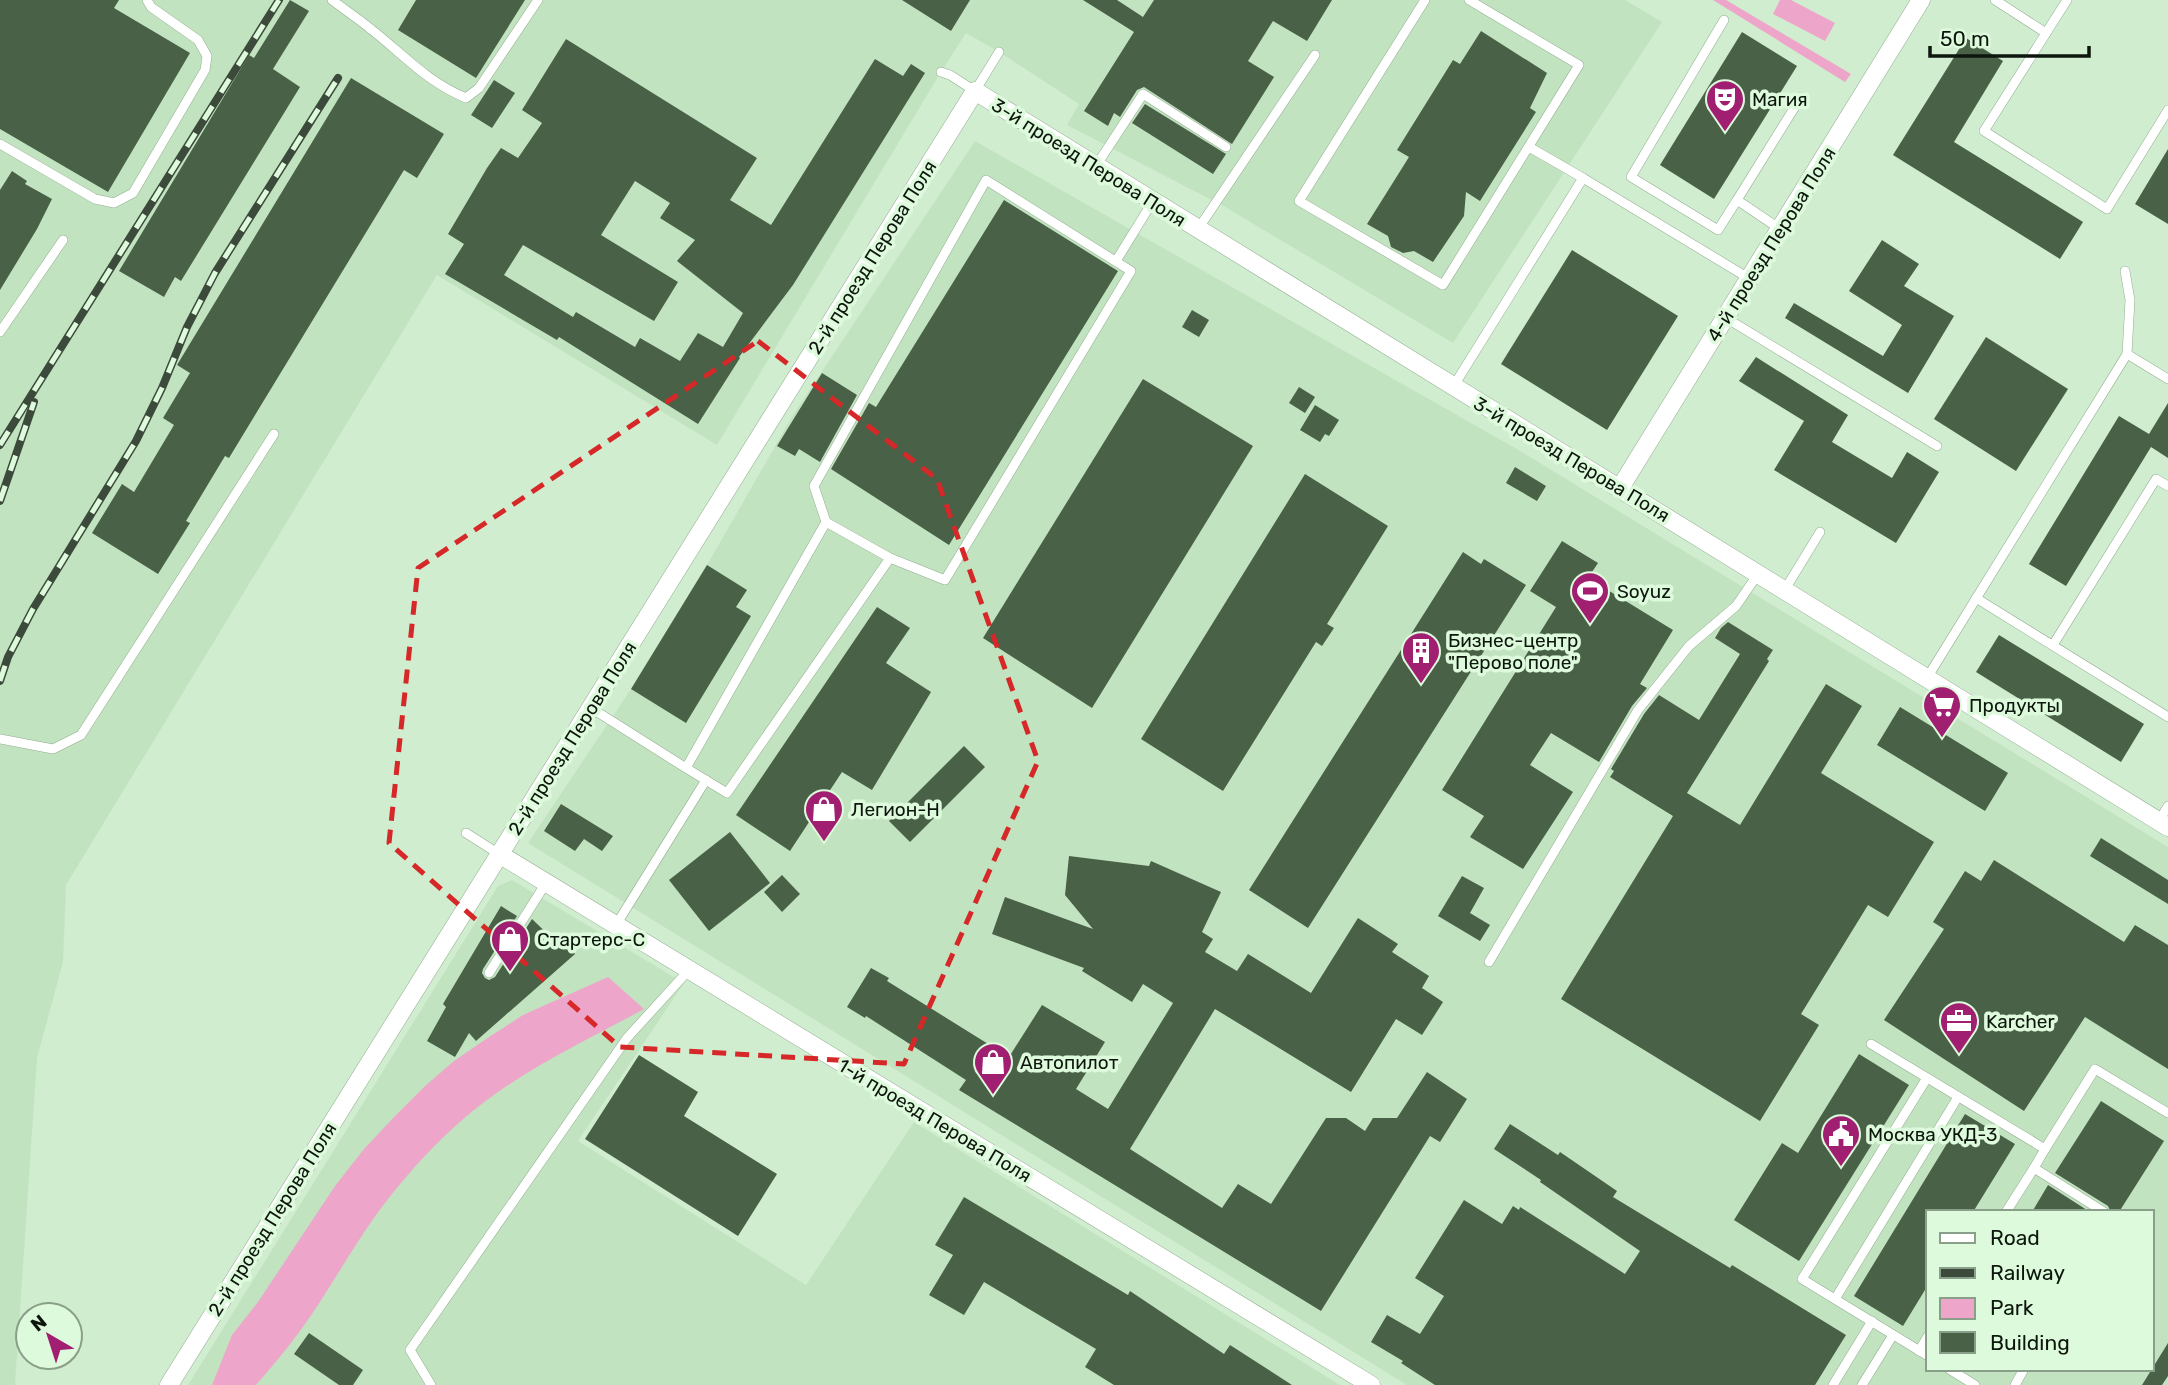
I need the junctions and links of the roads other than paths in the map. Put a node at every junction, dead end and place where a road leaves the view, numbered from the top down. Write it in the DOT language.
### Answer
graph roads {
  1 [pos="147,0"];
  2 [pos="332,0"];
  3 [pos="538,0"];
  4 [pos="1425,0"];
  5 [pos="1469,0"];
  6 [pos="1920,0"];
  7 [pos="1995,0"];
  8 [pos="2067,0"];
  9 [pos="1724,20"];
  10 [pos="2046,33"];
  11 [pos="999,52"];
  12 [pos="1315,55"];
  13 [pos="941,72"];
  14 [pos="975,91"];
  15 [pos="1801,97"];
  16 [pos="2168,110"];
  17 [pos="0,144"];
  18 [pos="1226,147"];
  19 [pos="1529,147"];
  20 [pos="1096,166"];
  21 [pos="1583,178"];
  22 [pos="1737,200"];
  23 [pos="1153,201"];
  24 [pos="1198,229"];
  25 [pos="1780,229"];
  26 [pos="63,240"];
  27 [pos="1116,261"];
  28 [pos="2125,271"];
  29 [pos="1750,279"];
  30 [pos="1726,318"];
  31 [pos="0,332"];
  32 [pos="2127,354"];
  33 [pos="2168,379"];
  34 [pos="1453,387"];
  35 [pos="274,434"];
  36 [pos="1937,446"];
  37 [pos="2168,486"];
  38 [pos="1620,488"];
  39 [pos="826,522"];
  40 [pos="1820,532"];
  41 [pos="890,558"];
  42 [pos="1758,574"];
  43 [pos="1784,591"];
  44 [pos="1976,598"];
  45 [pos="2053,645"];
  46 [pos="1927,677"];
  47 [pos="591,708"];
  48 [pos="2168,717"];
  49 [pos="0,739"];
  50 [pos="686,768"];
  51 [pos="706,780"];
  52 [pos="2165,818"];
  53 [pos="466,833"];
  54 [pos="499,854"];
  55 [pos="547,883"];
  56 [pos="616,925"];
  57 [pos="1489,962"];
  58 [pos="689,970"];
  59 [pos="489,973"];
  60 [pos="1871,1044"];
  61 [pos="1927,1078"];
  62 [pos="1958,1097"];
  63 [pos="2168,1113"];
  64 [pos="2045,1149"];
  65 [pos="2034,1168"];
  66 [pos="2007,1210"];
  67 [pos="2101,1210"];
  68 [pos="1835,1299"];
  69 [pos="1872,1321"];
  70 [pos="1893,1335"];
  71 [pos="1926,1339"];
  72 [pos="1919,1350"];
  73 [pos="1926,1355"];
  74 [pos="1952,1371"];
  75 [pos="169,1385"];
  76 [pos="430,1385"];
  77 [pos="1371,1385"];
  78 [pos="1833,1385"];
  79 [pos="1862,1385"];
  80 [pos="1975,1385"];
  1 -- 17 [label="lane"];
  2 -- 3 [label="lane"];
  4 -- 19 [label="lane"];
  5 -- 19 [label="lane"];
  6 -- 25 [label="street, 4-й проезд Перова Поля"];
  7 -- 10 [label="lane"];
  8 -- 10 [label="lane"];
  9 -- 22 [label="lane"];
  10 -- 16 [label="lane"];
  11 -- 14 [label="lane"];
  12 -- 24 [label="lane"];
  13 -- 14 [label="lane"];
  14 -- 20 [label="street, 3-й проезд Перова Поля"];
  14 -- 47 [label="street, 2-й проезд Перова Поля"];
  15 -- 22 [label="lane"];
  18 -- 20 [label="lane"];
  19 -- 21 [label="lane"];
  20 -- 23 [label="street, 3-й проезд Перова Поля"];
  21 -- 29 [label="lane"];
  21 -- 34 [label="lane"];
  22 -- 25 [label="lane"];
  23 -- 24 [label="street, 3-й проезд Перова Поля"];
  23 -- 27 [label="lane"];
  24 -- 34 [label="street, 3-й проезд Перова Поля"];
  25 -- 29 [label="street, 4-й проезд Перова Поля"];
  26 -- 31 [label="lane"];
  27 -- 39 [label="lane"];
  27 -- 41 [label="lane"];
  28 -- 32 [label="lane"];
  29 -- 30 [label="street, 4-й проезд Перова Поля"];
  30 -- 36 [label="lane"];
  30 -- 38 [label="street, 4-й проезд Перова Поля"];
  32 -- 33 [label="lane"];
  32 -- 44 [label="lane"];
  34 -- 38 [label="street, 3-й проезд Перова Поля"];
  35 -- 49 [label="lane"];
  37 -- 45 [label="lane"];
  38 -- 42 [label="street, 3-й проезд Перова Поля"];
  39 -- 41 [label="lane"];
  39 -- 50 [label="lane"];
  40 -- 43 [label="lane"];
  41 -- 51 [label="lane"];
  42 -- 43 [label="street, 3-й проезд Перова Поля"];
  42 -- 57 [label="lane"];
  43 -- 46 [label="street, 3-й проезд Перова Поля"];
  44 -- 45 [label="lane"];
  44 -- 46 [label="lane"];
  45 -- 48 [label="lane"];
  46 -- 52 [label="street, 3-й проезд Перова Поля"];
  47 -- 50 [label="lane"];
  47 -- 54 [label="street, 2-й проезд Перова Поля"];
  50 -- 51 [label="lane"];
  51 -- 56 [label="lane"];
  53 -- 54 [label="lane"];
  54 -- 55 [label="street, 1-й проезд Перова Поля"];
  54 -- 75 [label="street, 2-й проезд Перова Поля"];
  55 -- 56 [label="street, 1-й проезд Перова Поля"];
  55 -- 59 [label="lane"];
  56 -- 58 [label="street, 1-й проезд Перова Поля"];
  58 -- 76 [label="lane"];
  58 -- 77 [label="street, 1-й проезд Перова Поля"];
  60 -- 61 [label="lane"];
  61 -- 62 [label="lane"];
  61 -- 68 [label="lane"];
  62 -- 64 [label="lane"];
  62 -- 68 [label="lane"];
  63 -- 64 [label="lane"];
  64 -- 65 [label="lane"];
  65 -- 66 [label="lane"];
  65 -- 67 [label="lane"];
  68 -- 69 [label="lane"];
  69 -- 70 [label="lane"];
  69 -- 78 [label="lane"];
  70 -- 72 [label="lane"];
  70 -- 79 [label="lane"];
  71 -- 72 [label="lane"];
  72 -- 73 [label="lane"];
  74 -- 80 [label="lane"];
}
